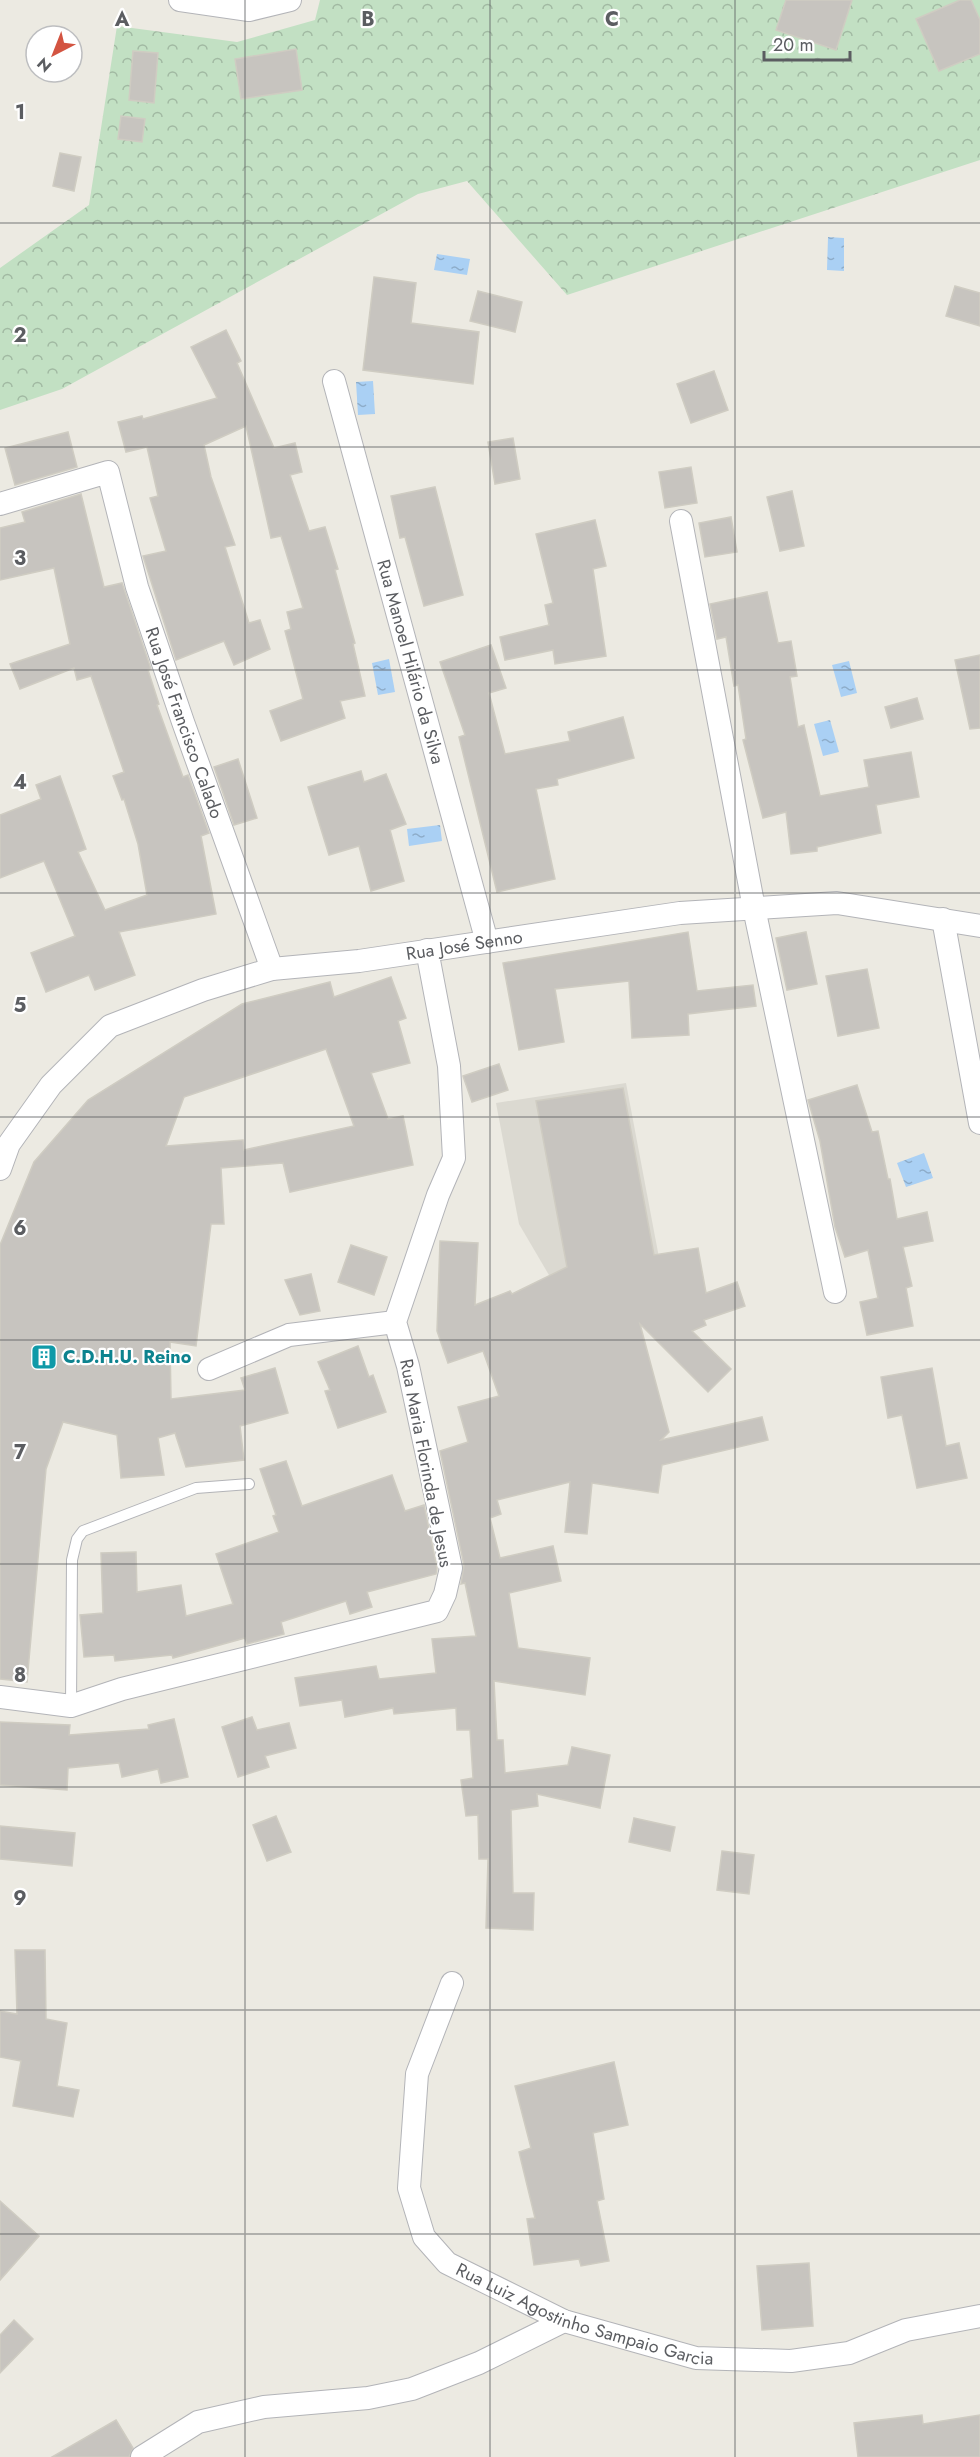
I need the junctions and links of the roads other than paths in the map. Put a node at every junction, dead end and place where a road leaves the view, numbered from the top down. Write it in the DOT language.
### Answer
graph roads {
  1 [pos="180,0"];
  2 [pos="290,0"];
  3 [pos="334,381"];
  4 [pos="0,504"];
  5 [pos="681,520"];
  6 [pos="754,908"];
  7 [pos="943,918"];
  8 [pos="980,926"];
  9 [pos="487,942"];
  10 [pos="427,950"];
  11 [pos="272,969"];
  12 [pos="980,1123"];
  13 [pos="5,1137"];
  14 [pos="0,1169"];
  15 [pos="835,1292"];
  16 [pos="395,1322"];
  17 [pos="209,1369"];
  18 [pos="249,1484"];
  19 [pos="0,1697"];
  20 [pos="71,1706"];
  21 [pos="452,1983"];
  22 [pos="980,2316"];
  23 [pos="564,2321"];
  24 [pos="142,2457"];
  1 -- 2 [label="street"];
  3 -- 9 [label="street, Rua Manoel Hilário da Silva"];
  4 -- 11 [label="street, Rua José Francisco Calado"];
  5 -- 6 [label="street"];
  6 -- 7 [label="street, Rua José Senno"];
  6 -- 9 [label="street, Rua José Senno"];
  6 -- 15 [label="street"];
  7 -- 8 [label="street, Rua José Senno"];
  7 -- 12 [label="street"];
  9 -- 10 [label="street, Rua José Senno"];
  10 -- 11 [label="street, Rua José Senno"];
  10 -- 16 [label="street"];
  11 -- 13 [label="street, Rua José Senno"];
  13 -- 14 [label="street, Rua José Senno"];
  16 -- 17 [label="street"];
  16 -- 20 [label="street, Rua Maria Florinda de Jesus"];
  18 -- 20 [label="lane"];
  19 -- 20 [label="street, Rua Maria Florinda de Jesus"];
  21 -- 23 [label="street, Rua Luiz Agostinho Sampaio Garcia"];
  22 -- 23 [label="street, Rua Luiz Agostinho Sampaio Garcia"];
  23 -- 24 [label="street"];
}
